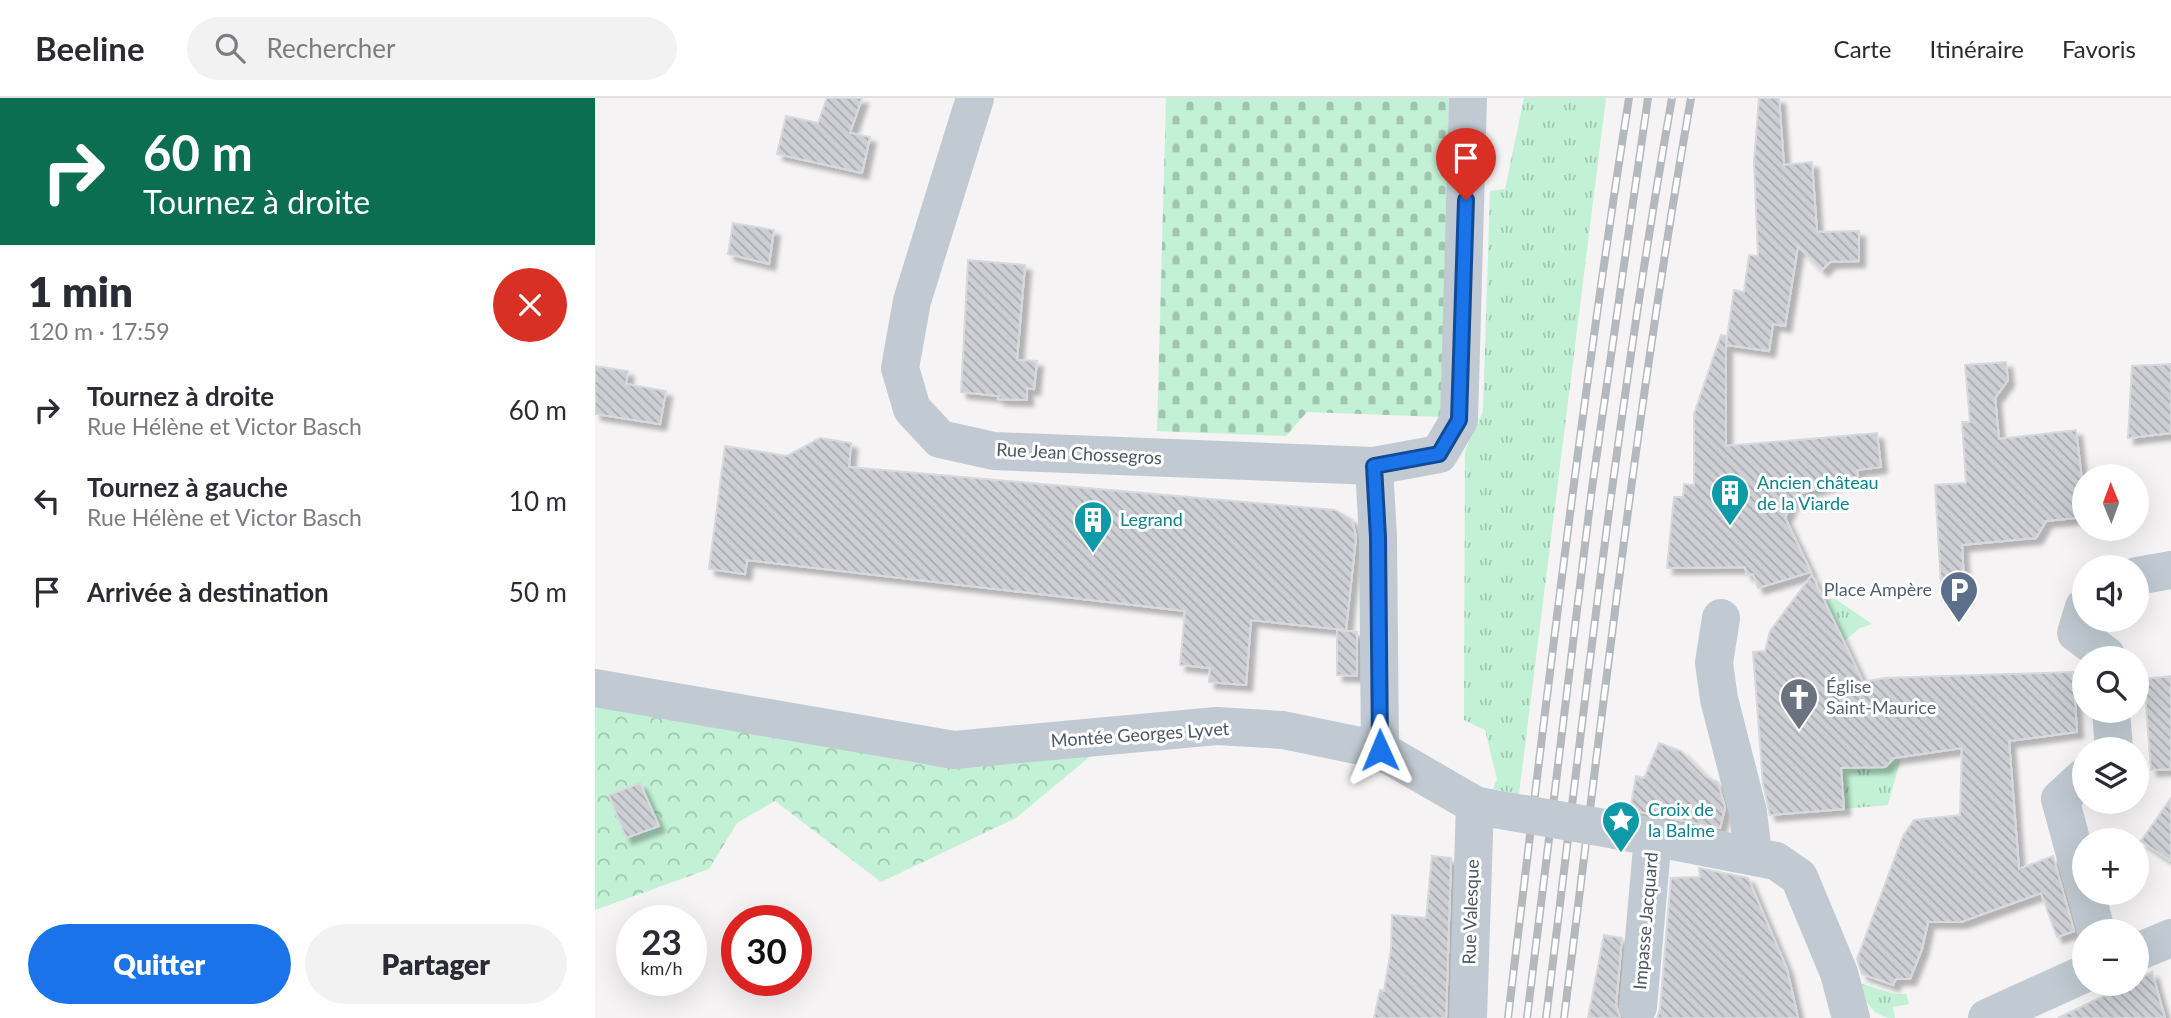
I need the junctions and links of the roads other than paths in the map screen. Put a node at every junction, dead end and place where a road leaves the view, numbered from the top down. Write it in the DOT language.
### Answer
graph roads {
  1 [pos="975,98"];
  2 [pos="1468,98"];
  3 [pos="1374,466"];
  4 [pos="2171,570"];
  5 [pos="2149,574"];
  6 [pos="1721,618"];
  7 [pos="2076,632"];
  8 [pos="2094,646"];
  9 [pos="595,688"];
  10 [pos="1380,750"];
  11 [pos="2072,788"];
  12 [pos="1482,807"];
  13 [pos="1653,836"];
  14 [pos="2072,843"];
  15 [pos="1753,855"];
  16 [pos="2171,938"];
  17 [pos="2149,947"];
  18 [pos="2072,979"];
  19 [pos="1638,1007"];
  20 [pos="1468,1018"];
  21 [pos="1851,1018"];
  22 [pos="1987,1018"];
  1 -- 3 [label="street, Rue Jean Chossegros"];
  2 -- 3 [label="street, Rue Jean Chossegros"];
  3 -- 10 [label="street"];
  4 -- 5 [label="street"];
  6 -- 15 [label="street"];
  7 -- 8 [label="street"];
  9 -- 10 [label="street, Montée Georges Lyvet"];
  10 -- 12 [label="street, Montée Georges Lyvet"];
  11 -- 14 [label="street"];
  12 -- 13 [label="street, Montée Georges Lyvet, bridge"];
  12 -- 20 [label="street, Rue Valesque"];
  13 -- 15 [label="street, Montée Georges Lyvet"];
  13 -- 19 [label="street, Impasse Jacquard"];
  15 -- 21 [label="street"];
  16 -- 17 [label="street"];
  18 -- 22 [label="street"];
}
